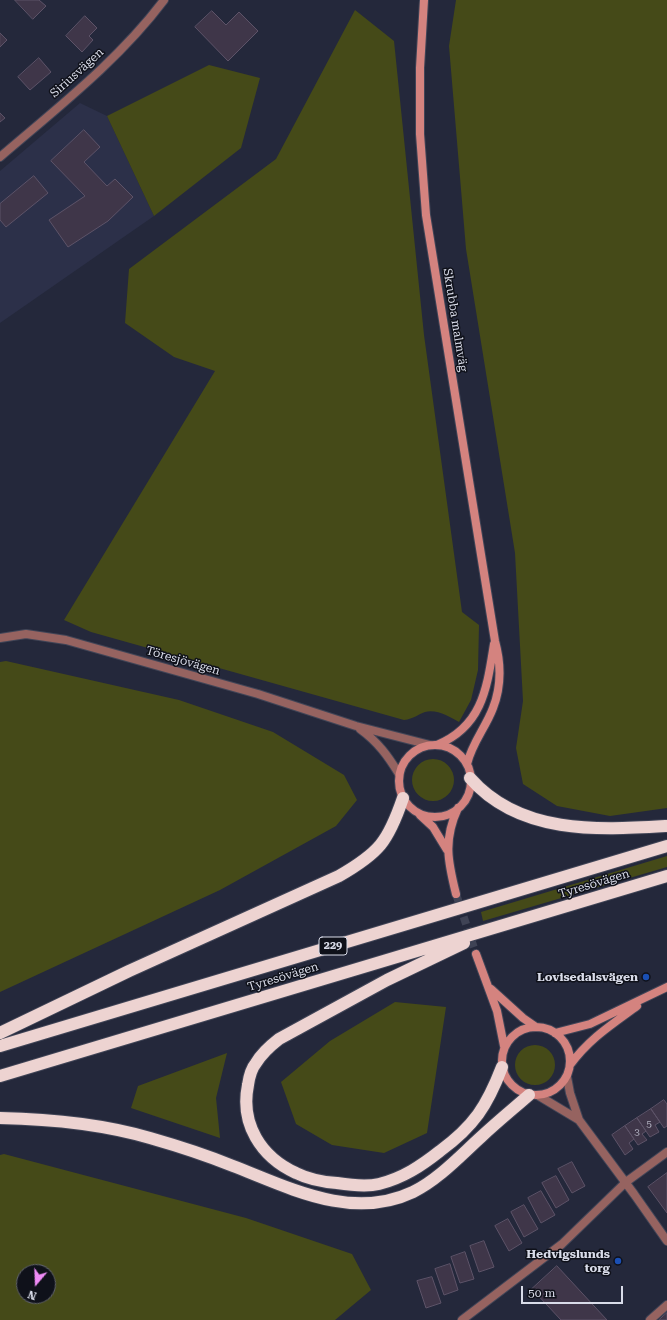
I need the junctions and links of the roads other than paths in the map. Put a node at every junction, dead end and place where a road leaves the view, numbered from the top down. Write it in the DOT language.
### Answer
graph roads {
  1 [pos="164,0"];
  2 [pos="424,0"];
  3 [pos="0,157"];
  4 [pos="0,638"];
  5 [pos="495,640"];
  6 [pos="356,726"];
  7 [pos="434,745"];
  8 [pos="467,764"];
  9 [pos="399,774"];
  10 [pos="470,778"];
  11 [pos="403,798"];
  12 [pos="458,808"];
  13 [pos="420,815"];
  14 [pos="667,826"];
  15 [pos="667,846"];
  16 [pos="447,850"];
  17 [pos="667,876"];
  18 [pos="456,894"];
  19 [pos="498,927"];
  20 [pos="476,954"];
  21 [pos="667,987"];
  22 [pos="489,988"];
  23 [pos="653,994"];
  24 [pos="536,1027"];
  25 [pos="0,1033"];
  26 [pos="555,1033"];
  27 [pos="0,1046"];
  28 [pos="504,1046"];
  29 [pos="570,1065"];
  30 [pos="502,1067"];
  31 [pos="0,1076"];
  32 [pos="567,1077"];
  33 [pos="534,1095"];
  34 [pos="0,1118"];
  35 [pos="579,1120"];
  36 [pos="667,1152"];
  37 [pos="626,1182"];
  38 [pos="667,1241"];
  39 [pos="667,1305"];
  40 [pos="462,1320"];
  41 [pos="650,1320"];
  1 -- 3 [label="street, Siriusvägen"];
  2 -- 5 [label="street, Skrubba malmväg"];
  4 -- 6 [label="street, Töresjövägen"];
  5 -- 7 [label="street, Skrubba malmväg"];
  5 -- 8 [label="street, Skrubba malmväg"];
  6 -- 7 [label="street, Töresjövägen"];
  6 -- 9 [label="street, Töresjövägen"];
  7 -- 8 [label="street"];
  7 -- 9 [label="street"];
  8 -- 10 [label="street"];
  9 -- 11 [label="street"];
  10 -- 12 [label="street"];
  10 -- 14 [label="highway"];
  11 -- 13 [label="street"];
  11 -- 25 [label="highway"];
  12 -- 13 [label="street"];
  12 -- 16 [label="street"];
  13 -- 16 [label="street"];
  15 -- 27 [label="highway, Tyresövägen / 229"];
  16 -- 18 [label="street"];
  17 -- 19 [label="highway, Tyresövägen / 229"];
  19 -- 30 [label="highway"];
  19 -- 31 [label="highway, Tyresövägen / 229"];
  20 -- 22 [label="street"];
  21 -- 23 [label="street"];
  22 -- 24 [label="street"];
  22 -- 28 [label="street"];
  23 -- 26 [label="street"];
  23 -- 29 [label="street"];
  24 -- 26 [label="street"];
  24 -- 28 [label="street"];
  26 -- 29 [label="street"];
  28 -- 30 [label="street"];
  29 -- 32 [label="street"];
  30 -- 33 [label="street"];
  32 -- 33 [label="street"];
  32 -- 35 [label="street"];
  33 -- 34 [label="highway"];
  33 -- 35 [label="street"];
  35 -- 37 [label="street"];
  36 -- 37 [label="street"];
  37 -- 38 [label="street"];
  37 -- 40 [label="street"];
  39 -- 41 [label="street"];
}
